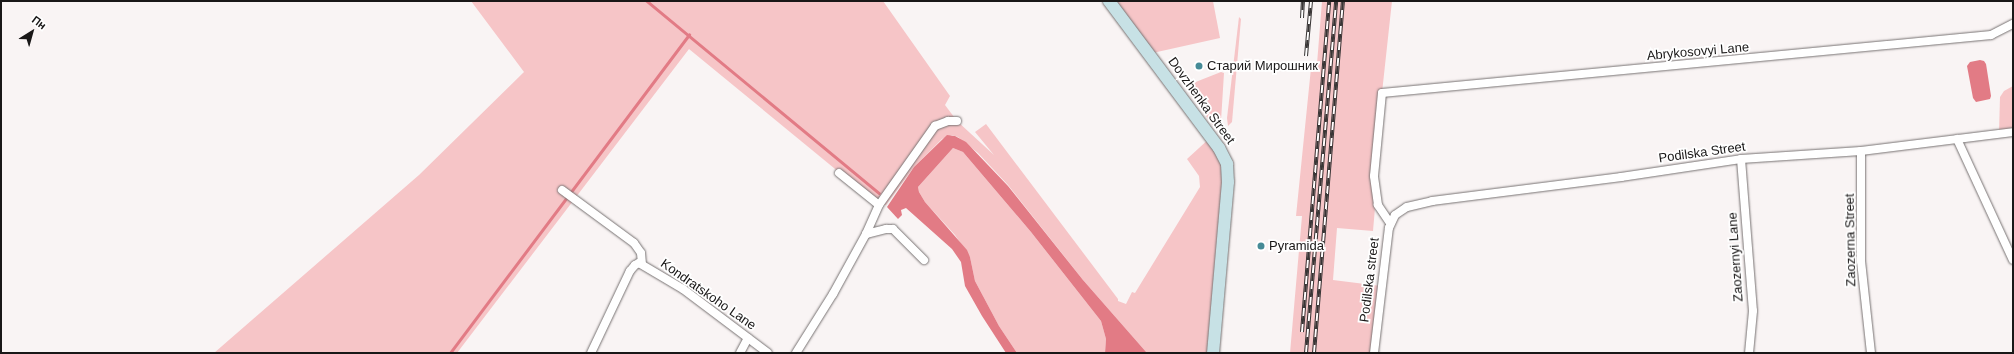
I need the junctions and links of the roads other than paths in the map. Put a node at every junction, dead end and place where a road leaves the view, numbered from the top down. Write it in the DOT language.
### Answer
graph roads {
  1 [pos="1108,1"];
  2 [pos="2013,24"];
  3 [pos="957,121"];
  4 [pos="2013,132"];
  5 [pos="1957,139"];
  6 [pos="1861,151"];
  7 [pos="1741,159"];
  8 [pos="839,173"];
  9 [pos="568,194"];
  10 [pos="879,204"];
  11 [pos="1390,223"];
  12 [pos="866,234"];
  13 [pos="924,260"];
  14 [pos="2013,260"];
  15 [pos="642,264"];
  16 [pos="748,338"];
  17 [pos="591,353"];
  18 [pos="740,353"];
  19 [pos="768,353"];
  20 [pos="796,353"];
  21 [pos="1213,353"];
  22 [pos="1374,353"];
  23 [pos="1749,353"];
  24 [pos="1871,353"];
  1 -- 21 [label="main road, Dovzhenka Street"];
  2 -- 11 [label="street, Abrykosovyi Lane"];
  3 -- 10 [label="street"];
  4 -- 5 [label="street, Podilska Street"];
  5 -- 6 [label="street, Podilska Street"];
  5 -- 14 [label="street"];
  6 -- 7 [label="street, Podilska Street"];
  6 -- 24 [label="street, Zaozerna Street"];
  7 -- 11 [label="street, Podilska street"];
  7 -- 23 [label="street, Zaozernyi Lane"];
  8 -- 10 [label="street"];
  9 -- 15 [label="street"];
  10 -- 12 [label="street"];
  11 -- 22 [label="street, Podilska street"];
  12 -- 13 [label="street"];
  12 -- 20 [label="street"];
  15 -- 16 [label="street, Kondratskoho Lane"];
  15 -- 17 [label="street, Kondratskoho Lane"];
  16 -- 18 [label="street"];
  16 -- 19 [label="street, Kondratskoho Lane"];
}
